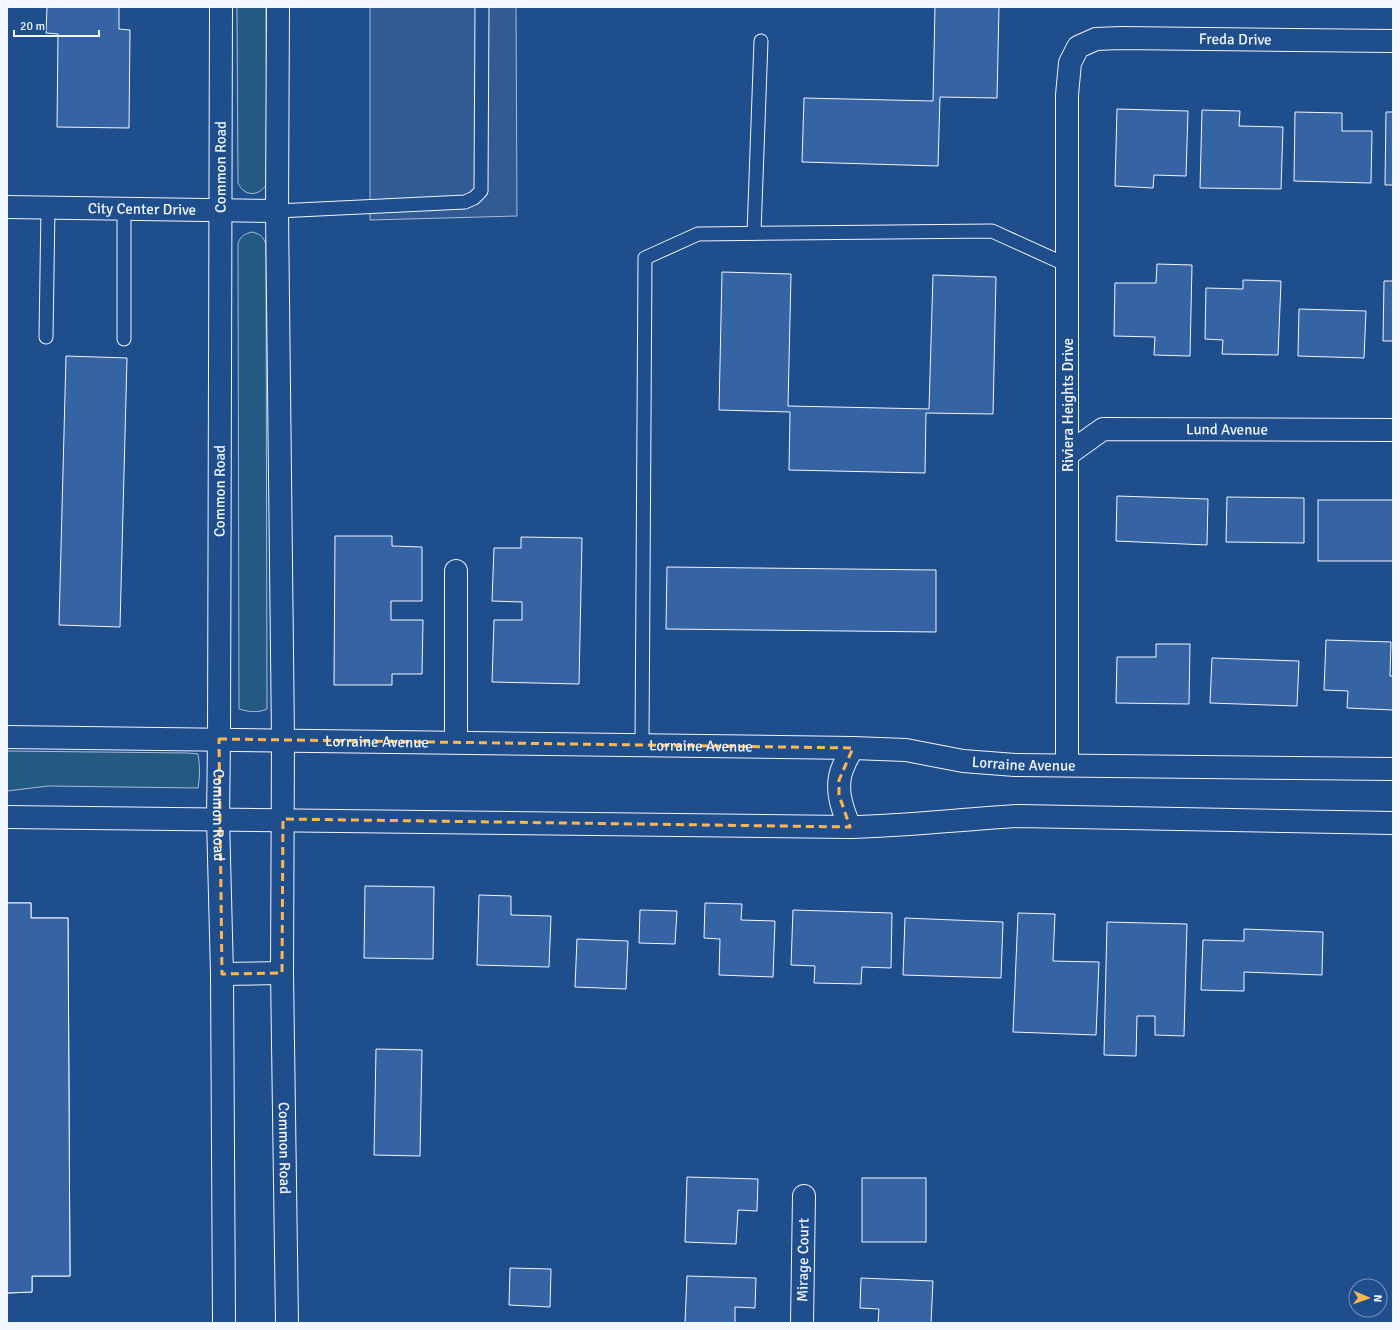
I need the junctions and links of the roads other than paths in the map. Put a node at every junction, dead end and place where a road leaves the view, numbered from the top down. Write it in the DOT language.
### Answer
graph roads {
  1 [pos="221,7"];
  2 [pos="278,7"];
  3 [pos="482,7"];
  4 [pos="761,41"];
  5 [pos="1393,42"];
  6 [pos="1078,47"];
  7 [pos="7,207"];
  8 [pos="48,208"];
  9 [pos="124,210"];
  10 [pos="221,211"];
  11 [pos="277,211"];
  12 [pos="754,233"];
  13 [pos="1067,264"];
  14 [pos="46,337"];
  15 [pos="124,339"];
  16 [pos="1393,430"];
  17 [pos="1068,454"];
  18 [pos="456,571"];
  19 [pos="7,737"];
  20 [pos="219,739"];
  21 [pos="283,740"];
  22 [pos="456,742"];
  23 [pos="642,745"];
  24 [pos="853,748"];
  25 [pos="1067,765"];
  26 [pos="1393,769"];
  27 [pos="7,817"];
  28 [pos="218,819"];
  29 [pos="283,819"];
  30 [pos="1393,823"];
  31 [pos="850,827"];
  32 [pos="222,974"];
  33 [pos="282,974"];
  34 [pos="804,1196"];
  35 [pos="224,1323"];
  36 [pos="287,1323"];
  37 [pos="802,1323"];
  1 -- 10 [label="street, Common Road"];
  2 -- 11 [label="street, Common Road"];
  3 -- 11 [label="lane"];
  4 -- 12 [label="lane"];
  5 -- 6 [label="street, Freda Drive"];
  6 -- 13 [label="street, Riviera Heights Drive"];
  7 -- 8 [label="street, City Center Drive"];
  8 -- 9 [label="street, City Center Drive"];
  8 -- 14 [label="lane"];
  9 -- 10 [label="street, City Center Drive"];
  9 -- 15 [label="lane"];
  10 -- 11 [label="street, City Center Drive"];
  10 -- 20 [label="street, Common Road"];
  11 -- 21 [label="street, Common Road"];
  12 -- 13 [label="lane"];
  12 -- 23 [label="lane"];
  13 -- 17 [label="street, Riviera Heights Drive"];
  16 -- 17 [label="street, Lund Avenue"];
  17 -- 25 [label="street, Riviera Heights Drive"];
  18 -- 22 [label="street"];
  19 -- 20 [label="street, Lorraine Avenue"];
  20 -- 21 [label="street, Lorraine Avenue"];
  20 -- 28 [label="street, Common Road"];
  21 -- 22 [label="street, Lorraine Avenue"];
  21 -- 29 [label="street, Common Road"];
  22 -- 23 [label="street, Lorraine Avenue"];
  23 -- 24 [label="street, Lorraine Avenue"];
  24 -- 25 [label="street, Lorraine Avenue"];
  24 -- 31 [label="street"];
  25 -- 26 [label="street, Lorraine Avenue"];
  27 -- 28 [label="street"];
  28 -- 29 [label="street"];
  28 -- 32 [label="street, Common Road"];
  29 -- 31 [label="street"];
  29 -- 33 [label="street, Common Road"];
  30 -- 31 [label="street"];
  32 -- 33 [label="street"];
  32 -- 35 [label="street, Common Road"];
  33 -- 36 [label="street, Common Road"];
  34 -- 37 [label="street, Mirage Court"];
}
